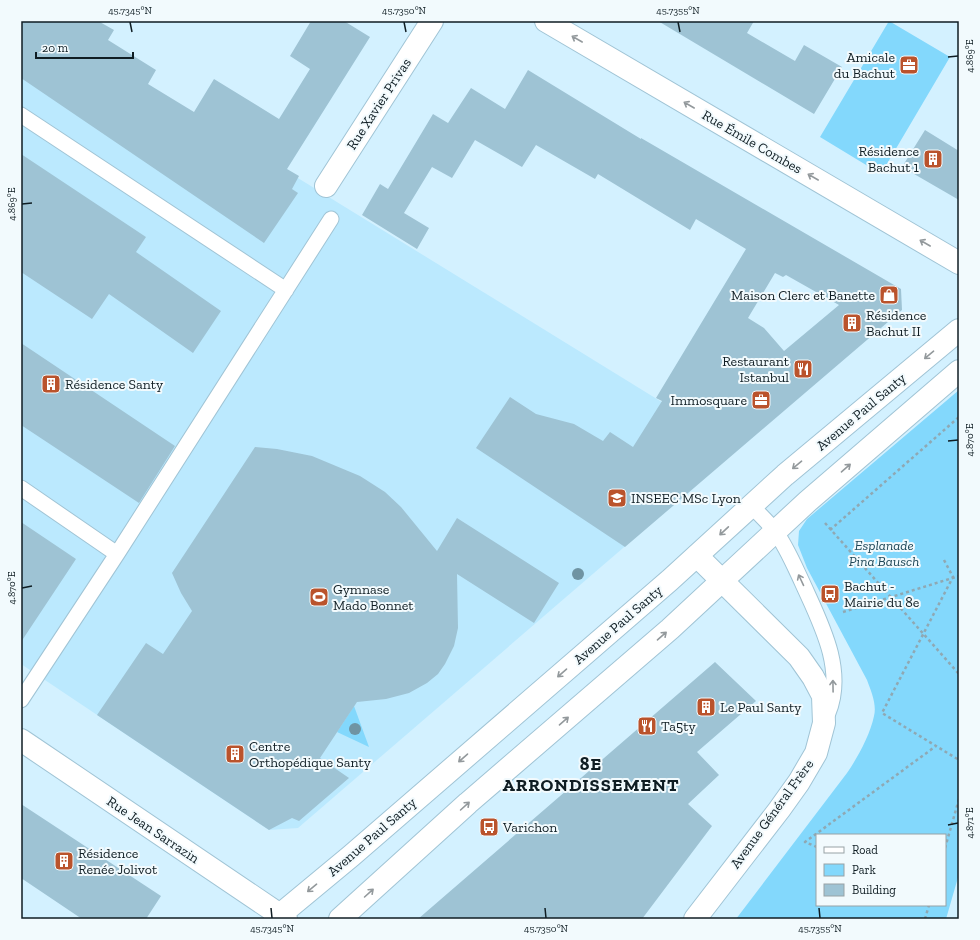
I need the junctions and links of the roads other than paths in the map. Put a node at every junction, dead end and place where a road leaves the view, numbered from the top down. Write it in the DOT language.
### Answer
graph roads {
  1 [pos="432,21"];
  2 [pos="546,21"];
  3 [pos="21,115"];
  4 [pos="326,186"];
  5 [pos="331,219"];
  6 [pos="959,263"];
  7 [pos="286,290"];
  8 [pos="959,330"];
  9 [pos="959,372"];
  10 [pos="21,488"];
  11 [pos="752,506"];
  12 [pos="775,531"];
  13 [pos="117,554"];
  14 [pos="697,556"];
  15 [pos="723,581"];
  16 [pos="21,700"];
  17 [pos="824,723"];
  18 [pos="21,740"];
  19 [pos="280,918"];
  20 [pos="340,919"];
  21 [pos="695,919"];
  1 -- 4 [label="main road, Rue Xavier Privas"];
  6 -- 2 [label="main road, Rue Émile Combes, one-way"];
  3 -- 7 [label="lane"];
  5 -- 7 [label="lane"];
  7 -- 13 [label="lane"];
  8 -- 11 [label="main road, Avenue Paul Santy, one-way"];
  12 -- 9 [label="main road, one-way"];
  10 -- 13 [label="lane"];
  11 -- 12 [label="lane"];
  11 -- 14 [label="main road, Avenue Paul Santy, one-way"];
  12 -- 15 [label="main road"];
  17 -- 12 [label="lane, one-way"];
  13 -- 16 [label="lane"];
  14 -- 15 [label="main road, Avenue Général Frère"];
  14 -- 19 [label="main road, Avenue Paul Santy, one-way"];
  15 -- 17 [label="main road, Avenue Général Frère"];
  20 -- 15 [label="main road, one-way"];
  17 -- 21 [label="main road, Avenue Général Frère"];
  18 -- 19 [label="main road, Rue Jean Sarrazin"];
}
